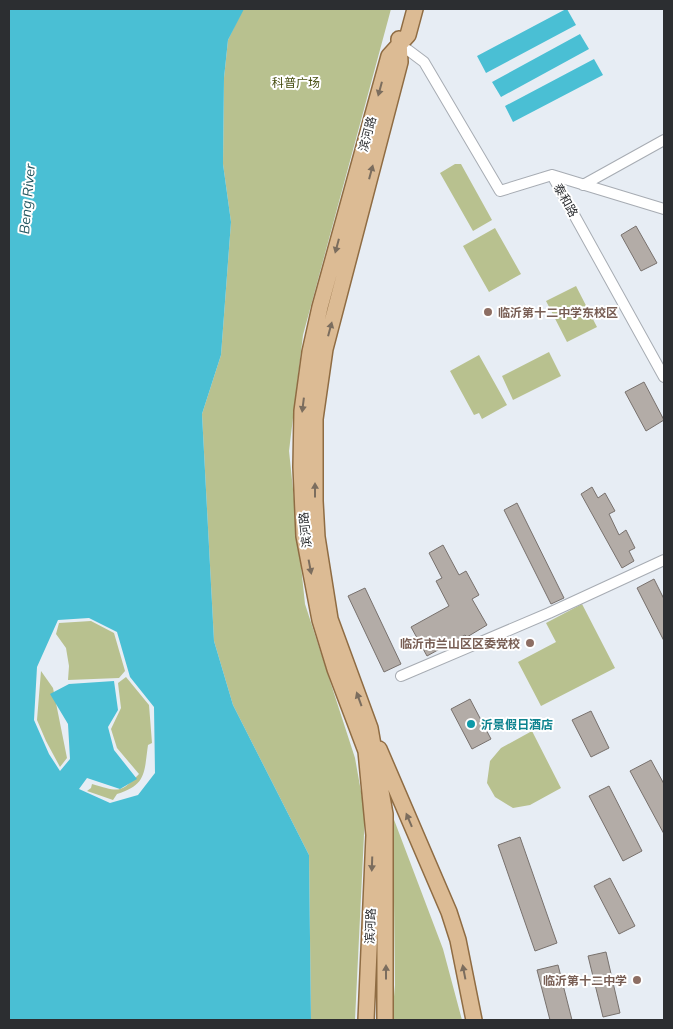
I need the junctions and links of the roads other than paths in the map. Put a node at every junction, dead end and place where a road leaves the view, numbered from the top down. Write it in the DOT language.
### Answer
graph roads {
  1 [pos="406,9"];
  2 [pos="415,9"];
  3 [pos="399,46"];
  4 [pos="664,140"];
  5 [pos="552,176"];
  6 [pos="583,185"];
  7 [pos="664,209"];
  8 [pos="664,377"];
  9 [pos="664,560"];
  10 [pos="401,676"];
  11 [pos="370,728"];
  12 [pos="366,1020"];
  13 [pos="385,1020"];
  14 [pos="474,1020"];
  1 -- 3 [label="main road, 滨河路"];
  2 -- 3 [label="main road, 滨河路"];
  3 -- 5 [label="street, 泰和路"];
  11 -- 3 [label="main road, 滨河路, one-way"];
  3 -- 12 [label="main road, 滨河路, one-way"];
  4 -- 6 [label="street"];
  5 -- 6 [label="street"];
  5 -- 8 [label="street, 泰和路"];
  6 -- 7 [label="street"];
  9 -- 10 [label="street"];
  13 -- 11 [label="main road, 滨河路, one-way"];
  14 -- 11 [label="main road, one-way"];
}
